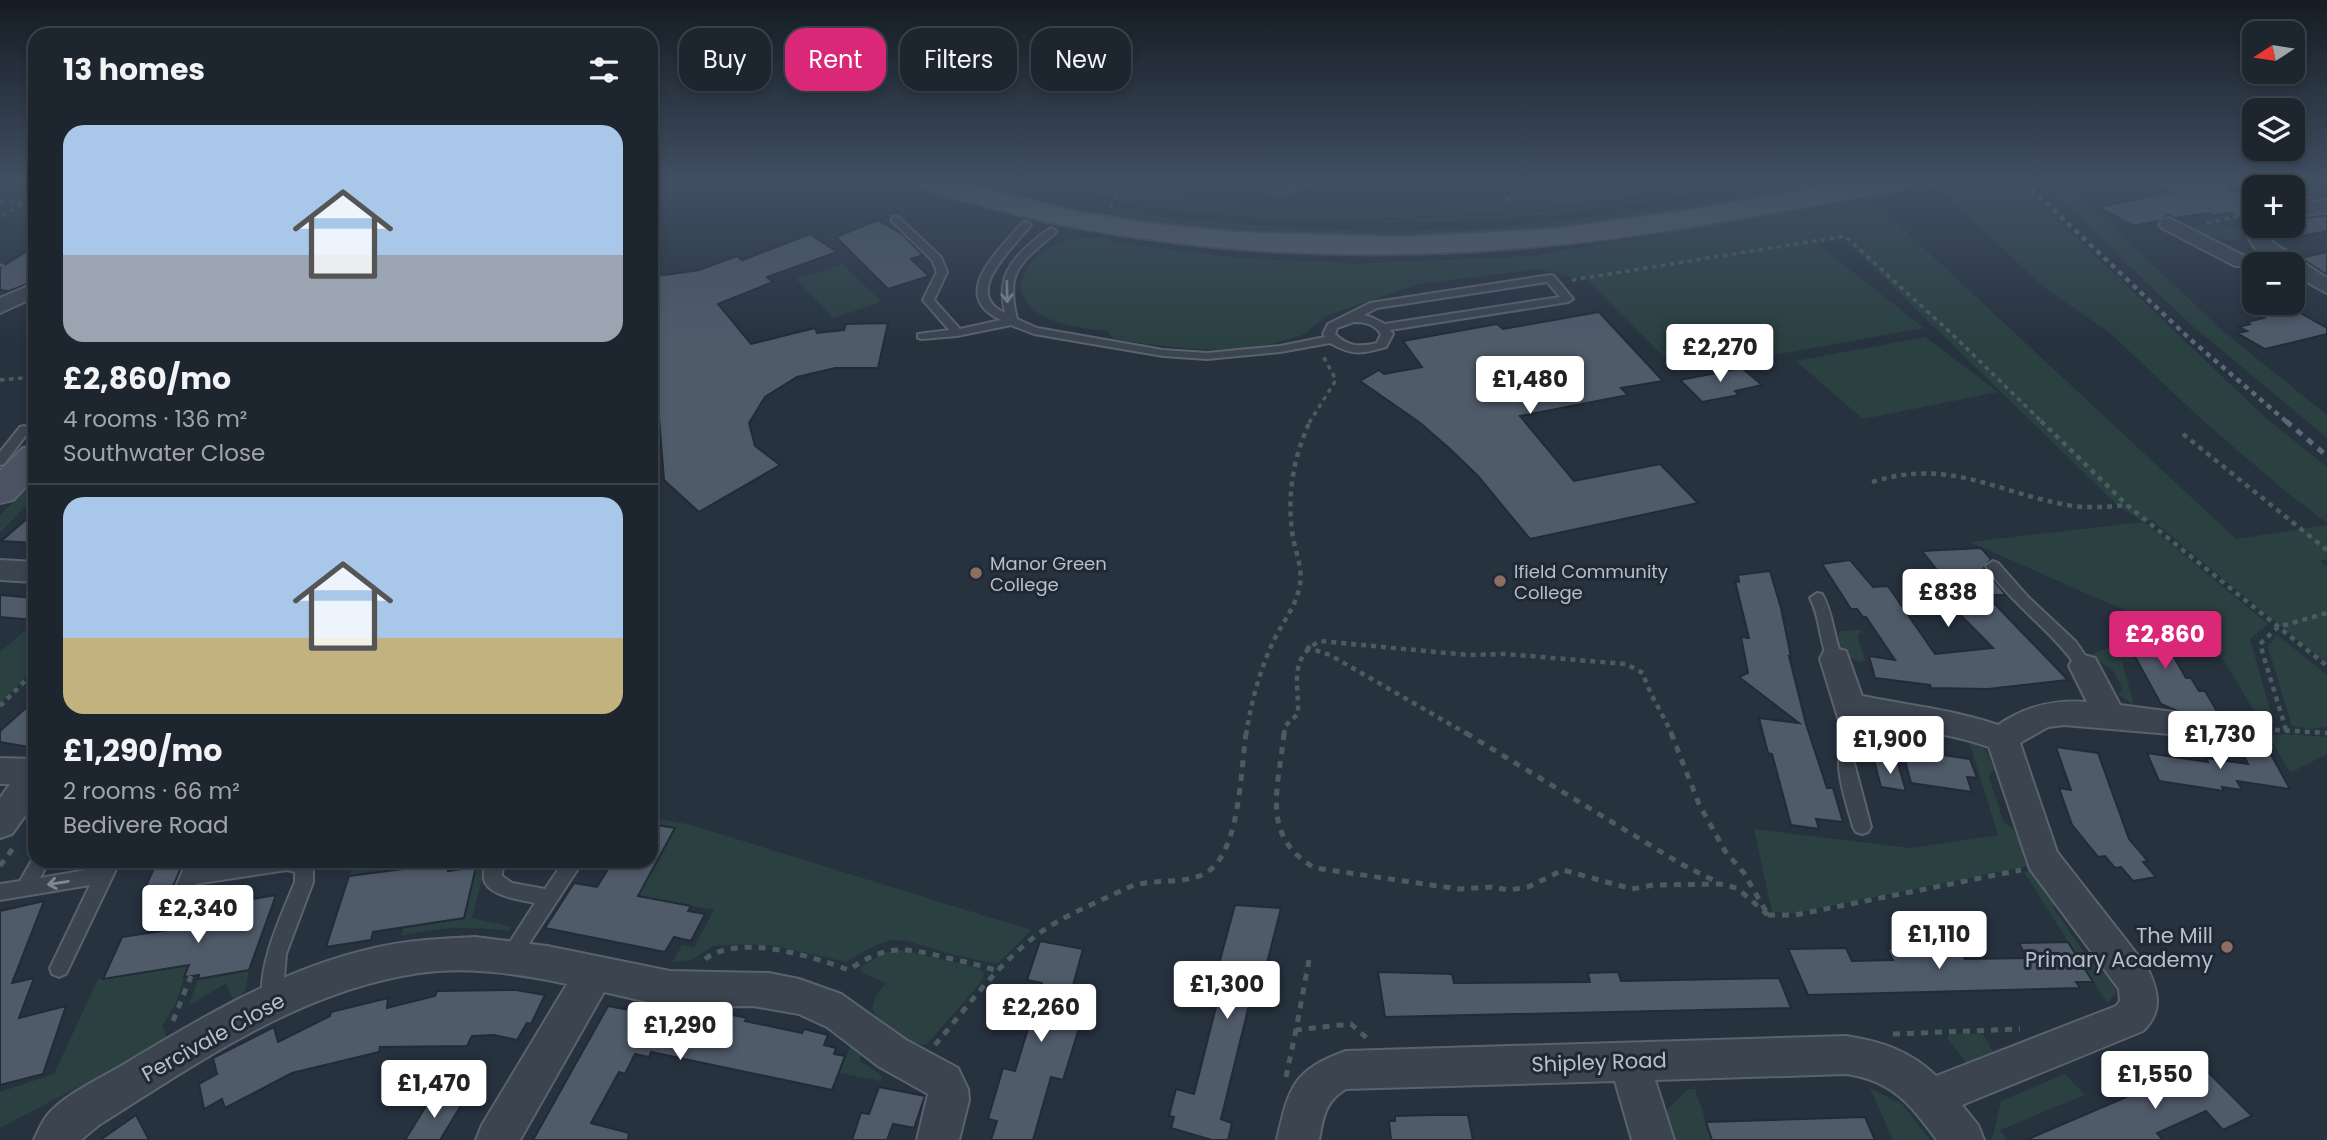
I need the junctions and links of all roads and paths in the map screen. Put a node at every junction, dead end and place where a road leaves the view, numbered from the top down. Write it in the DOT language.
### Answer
graph roads {
  1 [pos="912,235"];
  2 [pos="1017,235"];
  3 [pos="1027,235"];
  4 [pos="1202,235"];
  5 [pos="1565,235"];
  6 [pos="2190,235"];
  7 [pos="2258,238"];
  8 [pos="2264,246"];
  9 [pos="2216,249"];
  10 [pos="2273,252"];
  11 [pos="2242,262"];
  12 [pos="0,265"];
  13 [pos="28,271"];
  14 [pos="2305,274"];
  15 [pos="1570,280"];
  16 [pos="2327,288"];
  17 [pos="28,292"];
  18 [pos="0,306"];
  19 [pos="1349,318"];
  20 [pos="1012,321"];
  21 [pos="1384,328"];
  22 [pos="957,332"];
  23 [pos="922,336"];
  24 [pos="1332,339"];
  25 [pos="1315,342"];
  26 [pos="28,378"];
  27 [pos="0,380"];
  28 [pos="2183,434"];
  29 [pos="20,451"];
  30 [pos="1872,482"];
  31 [pos="0,492"];
  32 [pos="2127,505"];
  33 [pos="2327,550"];
  34 [pos="1993,566"];
  35 [pos="0,570"];
  36 [pos="28,572"];
  37 [pos="1817,598"];
  38 [pos="2327,614"];
  39 [pos="2278,627"];
  40 [pos="1306,647"];
  41 [pos="1835,659"];
  42 [pos="2084,666"];
  43 [pos="2327,666"];
  44 [pos="28,678"];
  45 [pos="1849,705"];
  46 [pos="0,706"];
  47 [pos="2109,716"];
  48 [pos="2170,722"];
  49 [pos="2286,730"];
  50 [pos="2327,733"];
  51 [pos="1858,738"];
  52 [pos="2001,739"];
  53 [pos="0,771"];
  54 [pos="28,773"];
  55 [pos="28,784"];
  56 [pos="0,824"];
  57 [pos="1862,827"];
  58 [pos="2046,865"];
  59 [pos="36,868"];
  60 [pos="108,868"];
  61 [pos="302,868"];
  62 [pos="494,868"];
  63 [pos="568,868"];
  64 [pos="192,869"];
  65 [pos="1720,884"];
  66 [pos="26,888"];
  67 [pos="0,892"];
  68 [pos="549,898"];
  69 [pos="1768,915"];
  70 [pos="170,921"];
  71 [pos="509,957"];
  72 [pos="59,968"];
  73 [pos="593,975"];
  74 [pos="191,976"];
  75 [pos="272,1001"];
  76 [pos="2026,1029"];
  77 [pos="1882,1036"];
  78 [pos="180,1053"];
  79 [pos="1629,1061"];
  80 [pos="916,1067"];
  81 [pos="1930,1098"];
  82 [pos="55,1140"];
  83 [pos="497,1140"];
  84 [pos="938,1140"];
  85 [pos="1298,1140"];
  86 [pos="1653,1140"];
  87 [pos="1963,1140"];
  1 -- 22 [label="lane"];
  2 -- 20 [label="lane"];
  3 -- 20 [label="lane, one-way"];
  4 -- 5 [label="main road"];
  6 -- 9 [label="street"];
  7 -- 8 [label="street"];
  8 -- 9 [label="street"];
  8 -- 10 [label="street"];
  9 -- 11 [label="street"];
  12 -- 13 [label="path"];
  14 -- 16 [label="street"];
  15 -- 32 [label="path"];
  17 -- 18 [label="street"];
  19 -- 21 [label="lane"];
  19 -- 21 [label="lane"];
  19 -- 24 [label="lane"];
  20 -- 22 [label="lane"];
  20 -- 25 [label="lane"];
  21 -- 24 [label="lane"];
  22 -- 23 [label="lane"];
  24 -- 25 [label="lane"];
  25 -- 80 [label="path"];
  26 -- 27 [label="path"];
  28 -- 33 [label="path"];
  29 -- 31 [label="street"];
  30 -- 32 [label="path"];
  32 -- 39 [label="path"];
  34 -- 42 [label="lane"];
  35 -- 36 [label="street"];
  37 -- 41 [label="lane"];
  38 -- 39 [label="path"];
  39 -- 43 [label="path"];
  39 -- 49 [label="path"];
  40 -- 65 [label="path"];
  40 -- 65 [label="path"];
  40 -- 69 [label="path"];
  41 -- 45 [label="street"];
  42 -- 47 [label="street"];
  44 -- 46 [label="path"];
  45 -- 51 [label="street"];
  45 -- 52 [label="street"];
  47 -- 48 [label="street"];
  47 -- 52 [label="street"];
  48 -- 49 [label="path"];
  49 -- 50 [label="path"];
  51 -- 57 [label="lane"];
  52 -- 58 [label="street"];
  53 -- 54 [label="street"];
  55 -- 56 [label="street"];
  58 -- 69 [label="path"];
  58 -- 81 [label="street"];
  59 -- 66 [label="lane"];
  60 -- 66 [label="lane, one-way"];
  60 -- 72 [label="lane"];
  61 -- 75 [label="lane"];
  62 -- 68 [label="lane"];
  63 -- 68 [label="lane"];
  64 -- 70 [label="lane"];
  65 -- 69 [label="path"];
  66 -- 67 [label="lane"];
  68 -- 71 [label="lane"];
  71 -- 73 [label="street, Percivale Close"];
  71 -- 75 [label="street, Percivale Close"];
  73 -- 80 [label="street, Percivale Close"];
  73 -- 83 [label="street"];
  74 -- 78 [label="path"];
  75 -- 78 [label="street, Percivale Close"];
  76 -- 77 [label="path"];
  78 -- 82 [label="street, Percivale Close"];
  79 -- 81 [label="street, Shipley Road"];
  79 -- 85 [label="street, Shipley Road"];
  79 -- 86 [label="street"];
  80 -- 84 [label="street, Percivale Close"];
  81 -- 87 [label="street, Shipley Road"];
}
